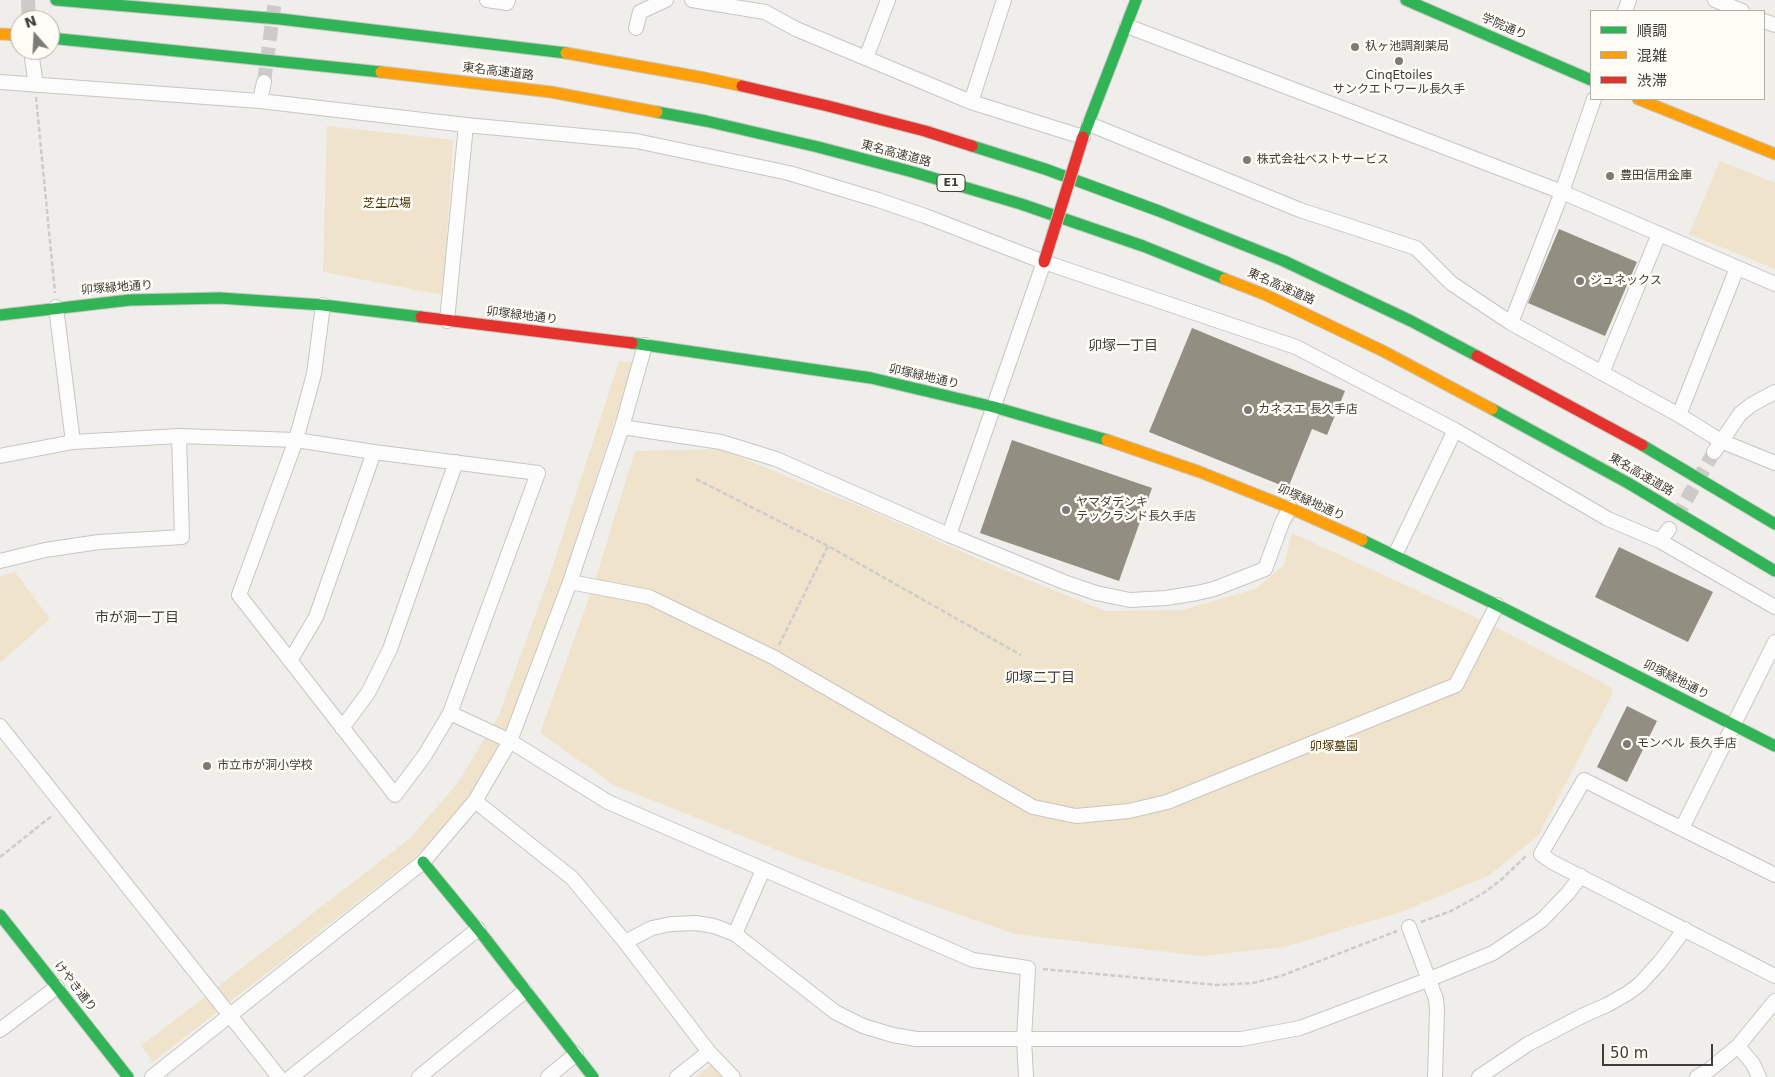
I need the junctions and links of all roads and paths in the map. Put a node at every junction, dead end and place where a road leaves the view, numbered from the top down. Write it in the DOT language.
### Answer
graph roads {
  1 [pos="56,0"];
  2 [pos="487,0"];
  3 [pos="508,0"];
  4 [pos="666,0"];
  5 [pos="692,0"];
  6 [pos="888,0"];
  7 [pos="1004,0"];
  8 [pos="1136,0"];
  9 [pos="1406,0"];
  10 [pos="1715,0"];
  11 [pos="767,6"];
  12 [pos="1740,10"];
  13 [pos="1127,26"];
  14 [pos="636,28"];
  15 [pos="60,39"];
  16 [pos="866,58"];
  17 [pos="32,60"];
  18 [pos="1590,80"];
  19 [pos="0,82"];
  20 [pos="264,82"];
  21 [pos="36,85"];
  22 [pos="1594,100"];
  23 [pos="1640,100"];
  24 [pos="260,101"];
  25 [pos="971,102"];
  26 [pos="466,125"];
  27 [pos="1086,130"];
  28 [pos="1775,154"];
  29 [pos="1562,192"];
  30 [pos="1659,234"];
  31 [pos="1044,262"];
  32 [pos="1737,268"];
  33 [pos="1775,284"];
  34 [pos="324,304"];
  35 [pos="56,307"];
  36 [pos="0,315"];
  37 [pos="447,321"];
  38 [pos="1511,323"];
  39 [pos="645,345"];
  40 [pos="1602,373"];
  41 [pos="1775,392"];
  42 [pos="994,407"];
  43 [pos="1679,416"];
  44 [pos="622,427"];
  45 [pos="1456,430"];
  46 [pos="179,436"];
  47 [pos="296,440"];
  48 [pos="73,442"];
  49 [pos="1718,446"];
  50 [pos="374,452"];
  51 [pos="0,456"];
  52 [pos="456,462"];
  53 [pos="1775,463"];
  54 [pos="696,479"];
  55 [pos="1290,508"];
  56 [pos="1775,524"];
  57 [pos="1669,529"];
  58 [pos="949,535"];
  59 [pos="1660,540"];
  60 [pos="828,546"];
  61 [pos="1395,556"];
  62 [pos="0,561"];
  63 [pos="1775,571"];
  64 [pos="570,582"];
  65 [pos="1497,605"];
  66 [pos="1775,607"];
  67 [pos="1775,642"];
  68 [pos="1020,655"];
  69 [pos="773,657"];
  70 [pos="290,661"];
  71 [pos="450,712"];
  72 [pos="0,726"];
  73 [pos="1733,726"];
  74 [pos="342,728"];
  75 [pos="510,741"];
  76 [pos="1775,746"];
  77 [pos="475,801"];
  78 [pos="64,806"];
  79 [pos="1682,828"];
  80 [pos="1541,854"];
  81 [pos="0,857"];
  82 [pos="423,862"];
  83 [pos="763,870"];
  84 [pos="1775,875"];
  85 [pos="1581,876"];
  86 [pos="0,915"];
  87 [pos="1409,927"];
  88 [pos="478,929"];
  89 [pos="1685,929"];
  90 [pos="735,934"];
  91 [pos="625,942"];
  92 [pos="1028,968"];
  93 [pos="1775,976"];
  94 [pos="1430,979"];
  95 [pos="57,987"];
  96 [pos="525,991"];
  97 [pos="1775,1001"];
  98 [pos="230,1015"];
  99 [pos="0,1030"];
  100 [pos="1024,1039"];
  101 [pos="1738,1046"];
  102 [pos="709,1052"];
  103 [pos="576,1054"];
  104 [pos="128,1077"];
  105 [pos="152,1077"];
  106 [pos="279,1077"];
  107 [pos="292,1077"];
  108 [pos="419,1077"];
  109 [pos="548,1077"];
  110 [pos="593,1077"];
  111 [pos="677,1077"];
  112 [pos="733,1077"];
  113 [pos="1026,1077"];
  114 [pos="1435,1077"];
  115 [pos="1479,1077"];
  116 [pos="1697,1077"];
  117 [pos="1759,1077"];
  1 -- 56 [label="main road, 東名高速道路"];
  2 -- 3 [label="street"];
  4 -- 14 [label="street"];
  5 -- 11 [label="street"];
  6 -- 16 [label="street"];
  7 -- 25 [label="street"];
  8 -- 13 [label="main road"];
  9 -- 18 [label="main road, 学院通り"];
  10 -- 12 [label="street"];
  11 -- 16 [label="street"];
  13 -- 27 [label="main road"];
  13 -- 29 [label="street"];
  15 -- 63 [label="main road, 東名高速道路 / E1"];
  16 -- 25 [label="street"];
  17 -- 21 [label="street"];
  19 -- 21 [label="street"];
  20 -- 24 [label="street"];
  21 -- 24 [label="street"];
  21 -- 35 [label="path"];
  22 -- 29 [label="street"];
  23 -- 28 [label="main road"];
  24 -- 26 [label="street"];
  25 -- 27 [label="street"];
  26 -- 31 [label="street"];
  26 -- 37 [label="street"];
  27 -- 31 [label="main road, bridge"];
  27 -- 38 [label="street"];
  29 -- 30 [label="street"];
  29 -- 38 [label="street"];
  30 -- 32 [label="street"];
  30 -- 40 [label="street"];
  31 -- 42 [label="street"];
  31 -- 45 [label="street"];
  32 -- 33 [label="street"];
  32 -- 43 [label="street"];
  34 -- 35 [label="main road, 卯塚緑地通り"];
  34 -- 37 [label="main road, 卯塚緑地通り"];
  34 -- 47 [label="street"];
  35 -- 36 [label="main road, 卯塚緑地通り"];
  35 -- 48 [label="street"];
  37 -- 39 [label="main road, 卯塚緑地通り"];
  38 -- 40 [label="street"];
  39 -- 42 [label="main road, 卯塚緑地通り"];
  39 -- 44 [label="street"];
  40 -- 43 [label="street"];
  41 -- 49 [label="street"];
  42 -- 55 [label="main road, 卯塚緑地通り"];
  42 -- 58 [label="street"];
  43 -- 49 [label="street"];
  44 -- 58 [label="street"];
  44 -- 64 [label="street"];
  45 -- 59 [label="street"];
  45 -- 61 [label="street"];
  46 -- 47 [label="street"];
  46 -- 48 [label="street"];
  46 -- 62 [label="street"];
  47 -- 50 [label="street"];
  47 -- 70 [label="street"];
  48 -- 51 [label="street"];
  49 -- 53 [label="street"];
  50 -- 52 [label="street"];
  50 -- 70 [label="street"];
  52 -- 71 [label="street"];
  52 -- 74 [label="street"];
  54 -- 60 [label="path"];
  55 -- 58 [label="street"];
  55 -- 61 [label="main road, 卯塚緑地通り"];
  57 -- 59 [label="street"];
  59 -- 66 [label="street"];
  60 -- 68 [label="path"];
  60 -- 69 [label="path"];
  61 -- 65 [label="main road, 卯塚緑地通り"];
  64 -- 69 [label="street"];
  64 -- 75 [label="street"];
  65 -- 69 [label="street"];
  65 -- 73 [label="main road, 卯塚緑地通り"];
  67 -- 73 [label="street"];
  70 -- 74 [label="street"];
  71 -- 74 [label="street"];
  71 -- 75 [label="street"];
  72 -- 78 [label="street"];
  73 -- 76 [label="main road, 卯塚緑地通り"];
  73 -- 79 [label="street"];
  75 -- 77 [label="street"];
  75 -- 83 [label="street"];
  77 -- 82 [label="street"];
  77 -- 91 [label="street"];
  78 -- 81 [label="path"];
  78 -- 98 [label="street"];
  79 -- 80 [label="street"];
  79 -- 84 [label="street"];
  80 -- 85 [label="street"];
  80 -- 87 [label="path"];
  82 -- 88 [label="main road"];
  82 -- 98 [label="street"];
  83 -- 90 [label="street"];
  83 -- 92 [label="street"];
  85 -- 89 [label="street"];
  85 -- 94 [label="street"];
  86 -- 95 [label="main road, けやき通り"];
  87 -- 92 [label="path"];
  87 -- 94 [label="street"];
  88 -- 96 [label="main road"];
  88 -- 107 [label="street"];
  89 -- 93 [label="street"];
  89 -- 115 [label="street"];
  90 -- 91 [label="street"];
  90 -- 100 [label="street"];
  91 -- 102 [label="street"];
  92 -- 100 [label="street"];
  94 -- 100 [label="street"];
  94 -- 114 [label="street"];
  95 -- 99 [label="street"];
  95 -- 104 [label="main road, けやき通り"];
  96 -- 103 [label="main road"];
  96 -- 108 [label="street"];
  97 -- 101 [label="street"];
  98 -- 105 [label="street"];
  98 -- 106 [label="street"];
  100 -- 113 [label="street"];
  101 -- 116 [label="street"];
  101 -- 117 [label="street"];
  102 -- 111 [label="street"];
  102 -- 112 [label="street"];
  103 -- 109 [label="street"];
  103 -- 110 [label="main road"];
}
